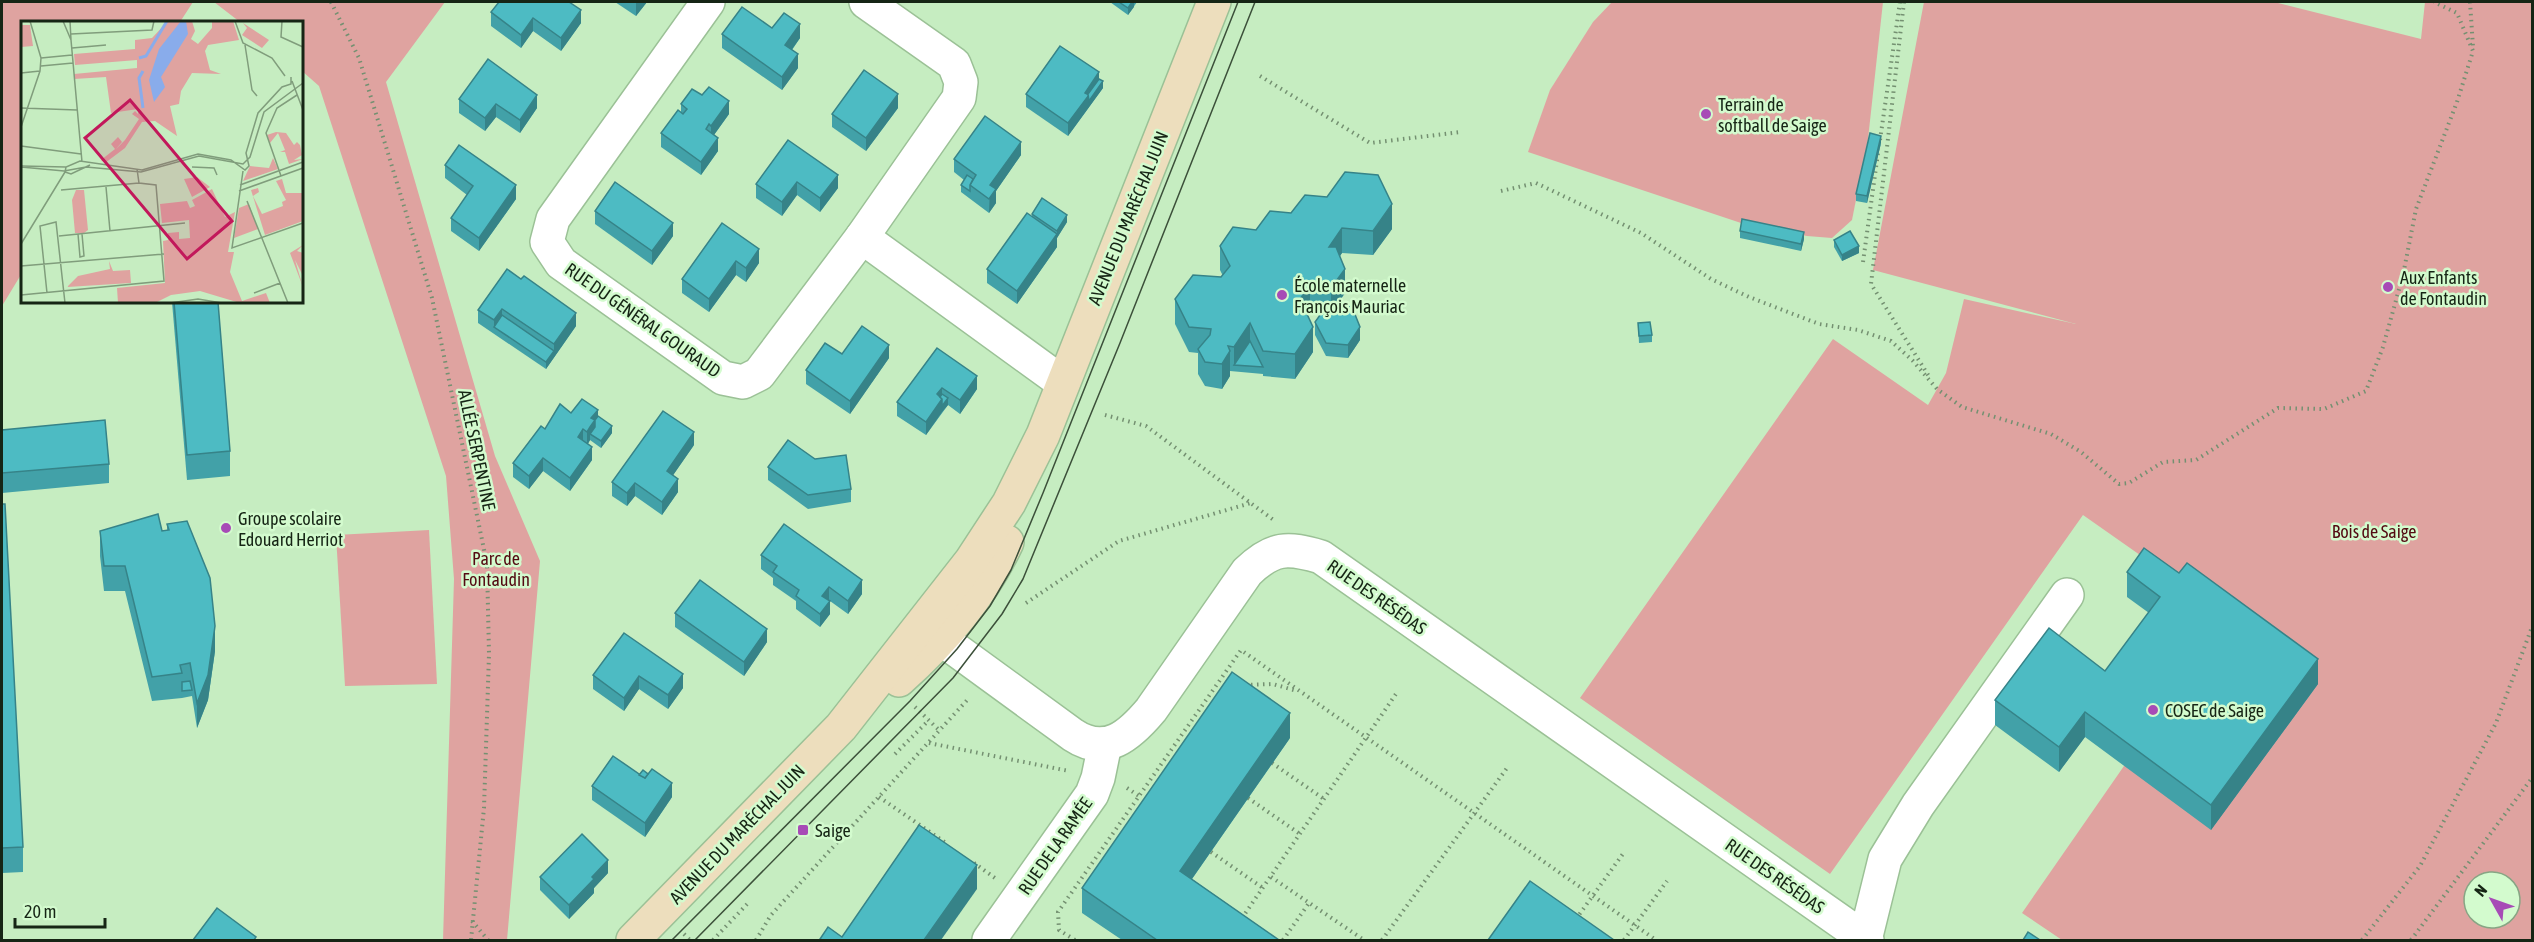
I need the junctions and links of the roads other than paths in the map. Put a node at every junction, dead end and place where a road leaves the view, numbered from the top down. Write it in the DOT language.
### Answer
graph roads {
  1 [pos="708,2"];
  2 [pos="866,2"];
  3 [pos="1214,2"];
  4 [pos="862,237"];
  5 [pos="1063,383"];
  6 [pos="2067,595"];
  7 [pos="932,632"];
  8 [pos="1105,744"];
  9 [pos="633,940"];
  10 [pos="989,940"];
  11 [pos="1866,940"];
  1 -- 4 [label="street, RUE DU GÉNÉRAL GOURAUD"];
  2 -- 4 [label="street, RUE DU GÉNÉRAL GOURAUD"];
  3 -- 5 [label="main road, AVENUE DU MARÉCHAL JUIN"];
  4 -- 5 [label="street"];
  5 -- 7 [label="main road, AVENUE DU MARÉCHAL JUIN"];
  6 -- 11 [label="street"];
  7 -- 8 [label="street"];
  7 -- 9 [label="main road, AVENUE DU MARÉCHAL JUIN"];
  8 -- 10 [label="street, RUE DE LA RAMÉE"];
  8 -- 11 [label="street, RUE DES RÉSÉDAS"];
}
